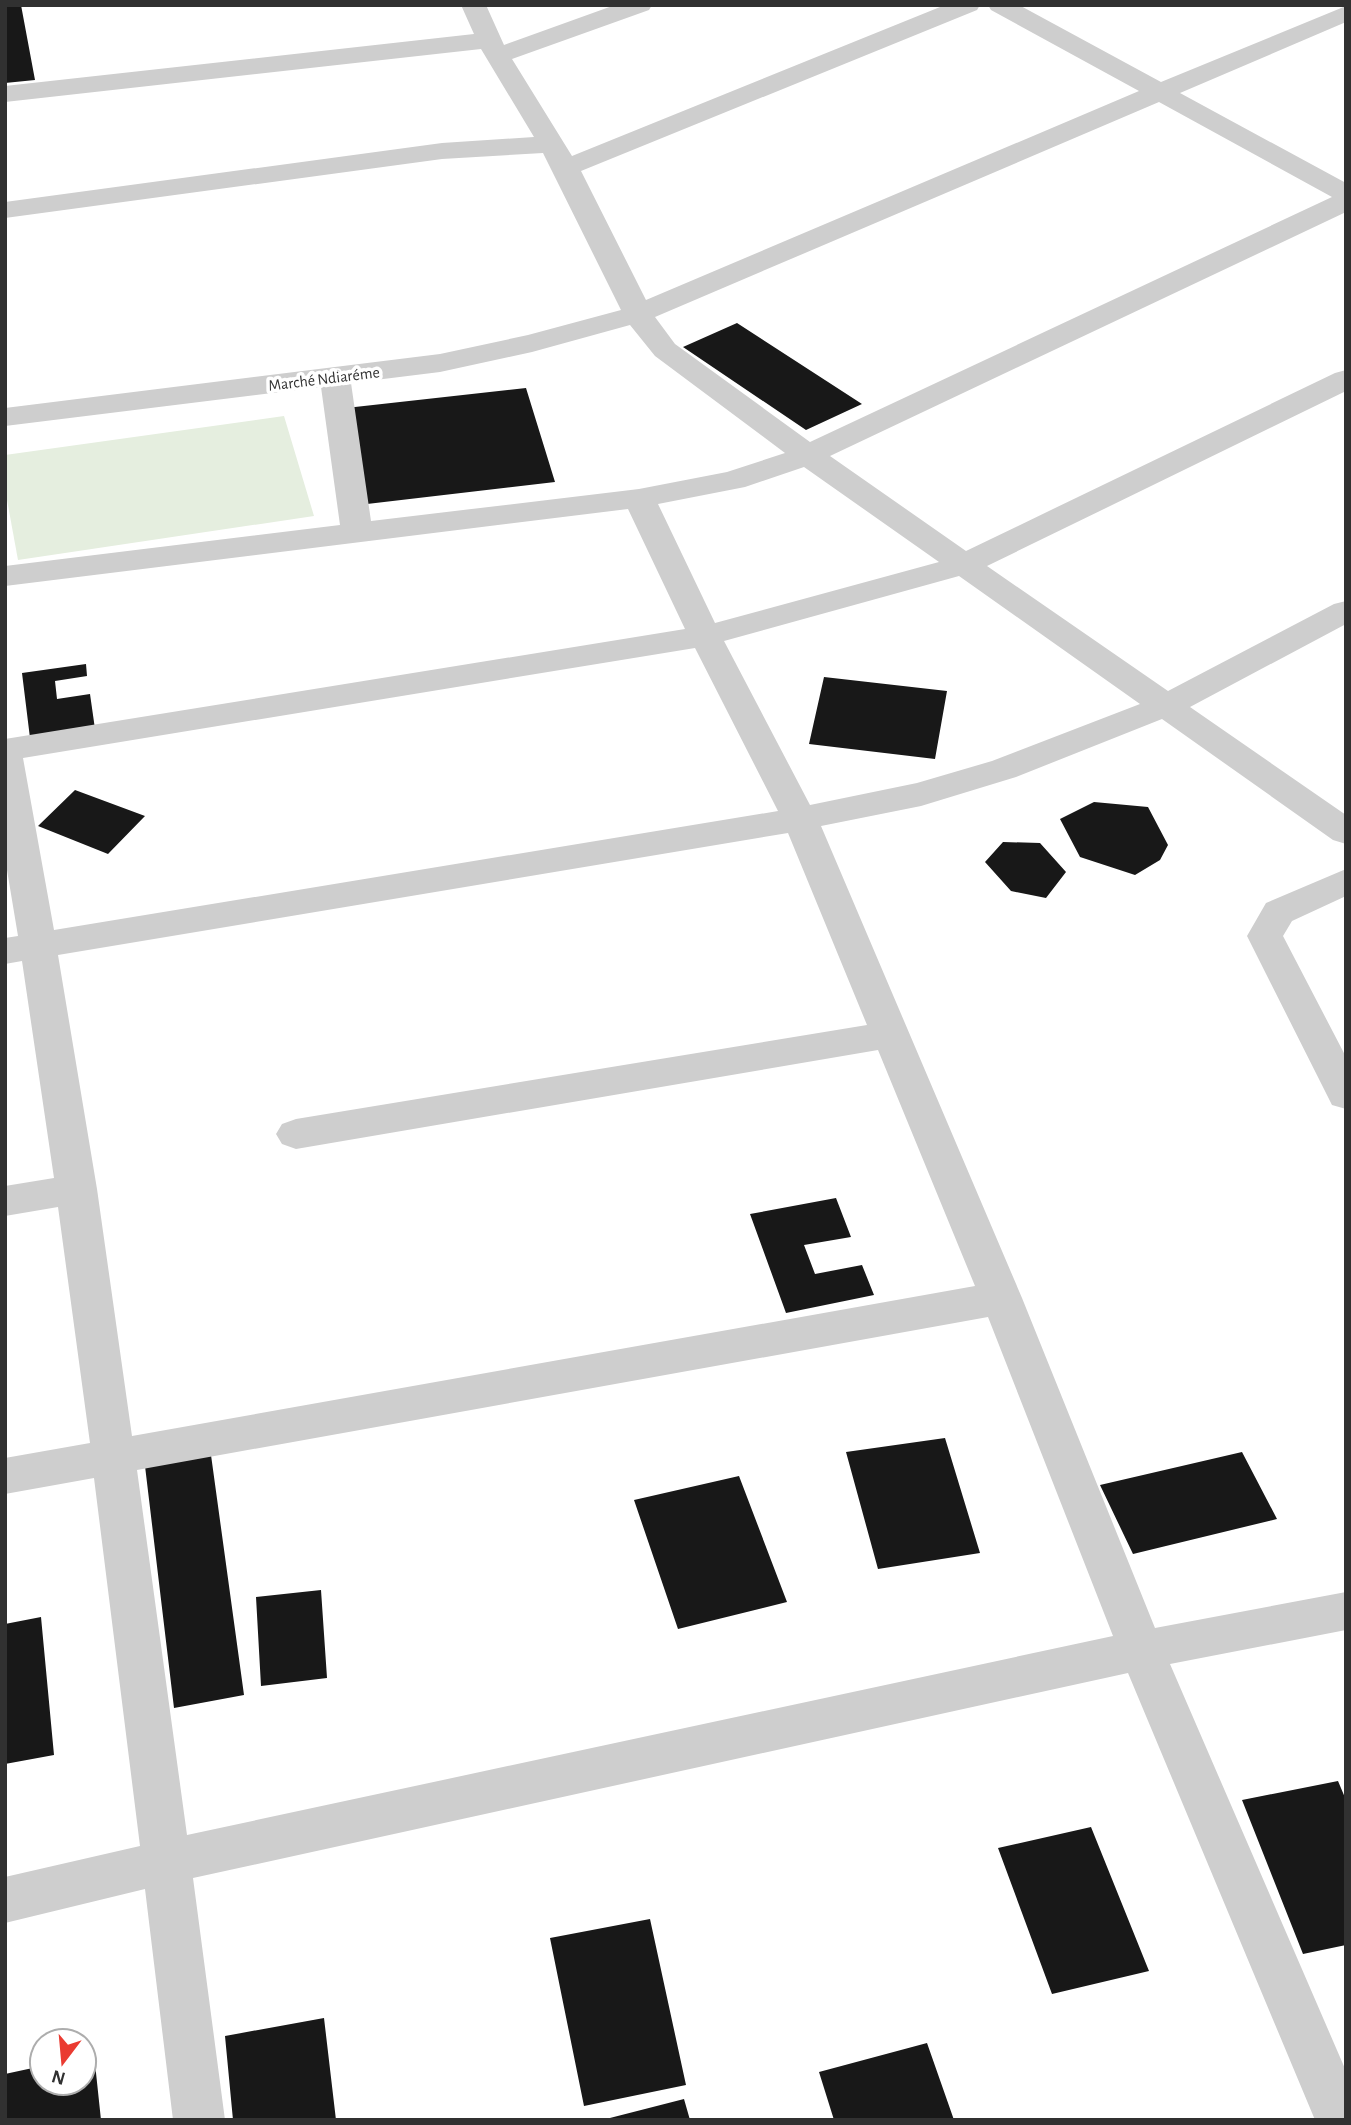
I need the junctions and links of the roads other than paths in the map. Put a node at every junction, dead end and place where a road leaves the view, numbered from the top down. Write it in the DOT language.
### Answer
graph roads {
  1 [pos="473,5"];
  2 [pos="640,5"];
  3 [pos="968,5"];
  4 [pos="1000,5"];
  5 [pos="1346,13"];
  6 [pos="494,48"];
  7 [pos="1161,93"];
  8 [pos="5,94"];
  9 [pos="551,144"];
  10 [pos="566,168"];
  11 [pos="1346,194"];
  12 [pos="1346,201"];
  13 [pos="5,210"];
  14 [pos="638,314"];
  15 [pos="335,377"];
  16 [pos="1346,379"];
  17 [pos="5,417"];
  18 [pos="808,455"];
  19 [pos="639,498"];
  20 [pos="357,533"];
  21 [pos="963,565"];
  22 [pos="5,576"];
  23 [pos="1346,611"];
  24 [pos="705,636"];
  25 [pos="1165,706"];
  26 [pos="5,751"];
  27 [pos="800,819"];
  28 [pos="1346,832"];
  29 [pos="1346,881"];
  30 [pos="22,948"];
  31 [pos="889,1035"];
  32 [pos="1346,1095"];
  33 [pos="296,1134"];
  34 [pos="77,1189"];
  35 [pos="5,1201"];
  36 [pos="1001,1298"];
  37 [pos="114,1454"];
  38 [pos="5,1476"];
  39 [pos="1346,1611"];
  40 [pos="1141,1650"];
  41 [pos="166,1862"];
  42 [pos="5,1900"];
  43 [pos="200,2120"];
  44 [pos="1341,2120"];
  1 -- 6 [label="street"];
  2 -- 6 [label="street"];
  3 -- 10 [label="street"];
  4 -- 7 [label="street"];
  5 -- 7 [label="street, Marché Ndiaréme"];
  6 -- 8 [label="street"];
  6 -- 9 [label="street"];
  7 -- 11 [label="street"];
  7 -- 14 [label="street, Marché Ndiaréme"];
  9 -- 10 [label="street"];
  9 -- 13 [label="street"];
  10 -- 14 [label="street"];
  12 -- 18 [label="street"];
  14 -- 15 [label="street, Marché Ndiaréme"];
  14 -- 18 [label="street"];
  15 -- 17 [label="street, Marché Ndiaréme"];
  15 -- 20 [label="street"];
  16 -- 21 [label="street"];
  18 -- 19 [label="street"];
  18 -- 21 [label="street"];
  19 -- 20 [label="street"];
  19 -- 24 [label="street"];
  20 -- 22 [label="street"];
  21 -- 24 [label="street"];
  21 -- 25 [label="street"];
  23 -- 25 [label="street"];
  24 -- 26 [label="street"];
  24 -- 27 [label="street"];
  25 -- 27 [label="street"];
  25 -- 28 [label="street"];
  26 -- 30 [label="street"];
  27 -- 30 [label="street"];
  27 -- 31 [label="street"];
  29 -- 32 [label="street"];
  30 -- 34 [label="street"];
  31 -- 33 [label="street"];
  31 -- 36 [label="street"];
  34 -- 35 [label="street"];
  34 -- 37 [label="street"];
  36 -- 37 [label="street"];
  36 -- 40 [label="street"];
  37 -- 38 [label="street"];
  37 -- 41 [label="street"];
  39 -- 40 [label="street"];
  40 -- 41 [label="street"];
  40 -- 44 [label="street"];
  41 -- 42 [label="street"];
  41 -- 43 [label="street"];
}
